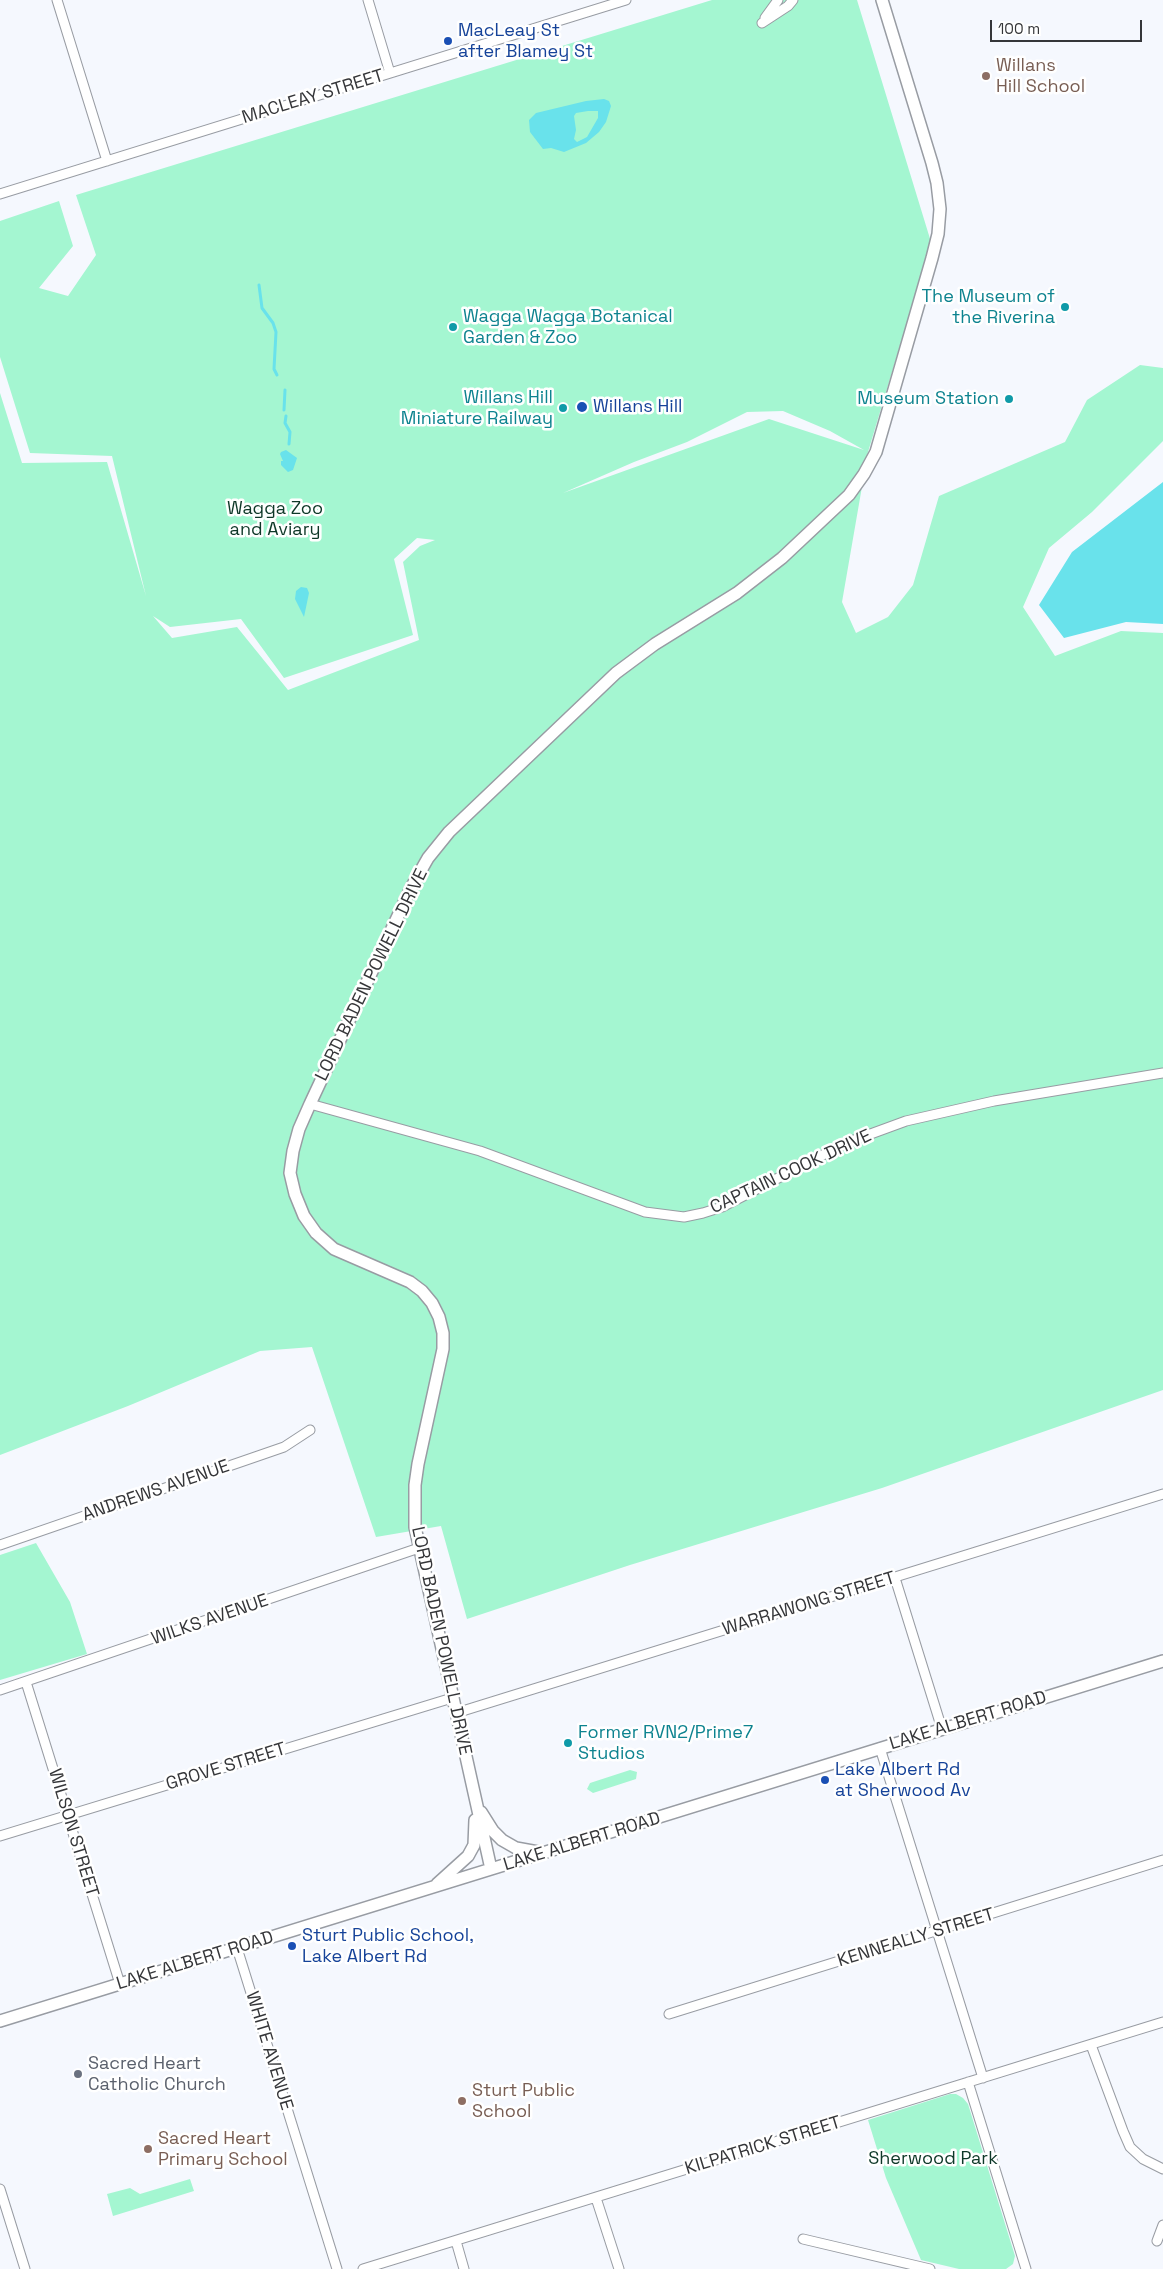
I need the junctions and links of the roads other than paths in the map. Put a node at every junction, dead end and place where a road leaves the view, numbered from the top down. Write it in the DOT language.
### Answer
graph roads {
  1 [pos="57,0"];
  2 [pos="368,0"];
  3 [pos="626,0"];
  4 [pos="778,0"];
  5 [pos="793,0"];
  6 [pos="882,0"];
  7 [pos="390,73"];
  8 [pos="107,161"];
  9 [pos="0,194"];
  10 [pos="1163,1073"];
  11 [pos="310,1104"];
  12 [pos="310,1430"];
  13 [pos="1163,1494"];
  14 [pos="0,1545"];
  15 [pos="419,1548"];
  16 [pos="895,1578"];
  17 [pos="1163,1661"];
  18 [pos="26,1682"];
  19 [pos="0,1690"];
  20 [pos="452,1698"];
  21 [pos="456,1713"];
  22 [pos="942,1730"];
  23 [pos="880,1748"];
  24 [pos="475,1799"];
  25 [pos="68,1815"];
  26 [pos="0,1836"];
  27 [pos="544,1852"];
  28 [pos="1163,1860"];
  29 [pos="491,1870"];
  30 [pos="432,1888"];
  31 [pos="937,1931"];
  32 [pos="237,1948"];
  33 [pos="120,1984"];
  34 [pos="669,2014"];
  35 [pos="0,2021"];
  36 [pos="1163,2022"];
  37 [pos="1092,2045"];
  38 [pos="983,2078"];
  39 [pos="968,2082"];
  40 [pos="1163,2169"];
  41 [pos="0,2189"];
  42 [pos="596,2198"];
  43 [pos="1163,2225"];
  44 [pos="803,2239"];
  45 [pos="456,2241"];
  46 [pos="1157,2241"];
  47 [pos="25,2269"];
  48 [pos="337,2269"];
  49 [pos="363,2269"];
  50 [pos="464,2269"];
  51 [pos="619,2269"];
  52 [pos="930,2269"];
  53 [pos="1026,2269"];
  1 -- 8 [label="street"];
  2 -- 7 [label="street"];
  3 -- 7 [label="street, MACLEAY STREET"];
  4 -- 5 [label="street"];
  6 -- 11 [label="street, LORD BADEN POWELL DRIVE"];
  7 -- 8 [label="street, MACLEAY STREET"];
  8 -- 9 [label="street, MACLEAY STREET"];
  10 -- 11 [label="street, CAPTAIN COOK DRIVE"];
  11 -- 15 [label="street, LORD BADEN POWELL DRIVE"];
  12 -- 14 [label="street, ANDREWS AVENUE"];
  13 -- 16 [label="street, WARRAWONG STREET"];
  15 -- 18 [label="street, WILKS AVENUE"];
  15 -- 20 [label="street, LORD BADEN POWELL DRIVE"];
  16 -- 21 [label="street, WARRAWONG STREET"];
  16 -- 22 [label="street"];
  17 -- 22 [label="street, LAKE ALBERT ROAD"];
  18 -- 19 [label="street, WILKS AVENUE"];
  18 -- 25 [label="street, WILSON STREET"];
  20 -- 21 [label="street, LORD BADEN POWELL DRIVE"];
  20 -- 25 [label="street, GROVE STREET"];
  21 -- 24 [label="street, LORD BADEN POWELL DRIVE"];
  22 -- 23 [label="street, LAKE ALBERT ROAD"];
  23 -- 27 [label="street, LAKE ALBERT ROAD"];
  23 -- 31 [label="street"];
  24 -- 27 [label="street"];
  24 -- 29 [label="street, LORD BADEN POWELL DRIVE"];
  24 -- 30 [label="street"];
  25 -- 26 [label="street, GROVE STREET"];
  25 -- 33 [label="street, WILSON STREET"];
  27 -- 29 [label="street, LAKE ALBERT ROAD"];
  28 -- 31 [label="street, KENNEALLY STREET"];
  29 -- 30 [label="street, LAKE ALBERT ROAD"];
  30 -- 32 [label="street, LAKE ALBERT ROAD"];
  31 -- 34 [label="street, KENNEALLY STREET"];
  31 -- 38 [label="street"];
  32 -- 33 [label="street, LAKE ALBERT ROAD"];
  32 -- 48 [label="street, WHITE AVENUE"];
  33 -- 35 [label="street, LAKE ALBERT ROAD"];
  36 -- 37 [label="street, KILPATRICK STREET"];
  37 -- 38 [label="street, KILPATRICK STREET"];
  37 -- 40 [label="street"];
  38 -- 39 [label="street, KILPATRICK STREET"];
  39 -- 42 [label="street, KILPATRICK STREET"];
  39 -- 53 [label="street"];
  41 -- 47 [label="street"];
  42 -- 45 [label="street, KILPATRICK STREET"];
  42 -- 51 [label="street"];
  43 -- 46 [label="street"];
  44 -- 52 [label="street"];
  45 -- 49 [label="street, KILPATRICK STREET"];
  45 -- 50 [label="street"];
}
